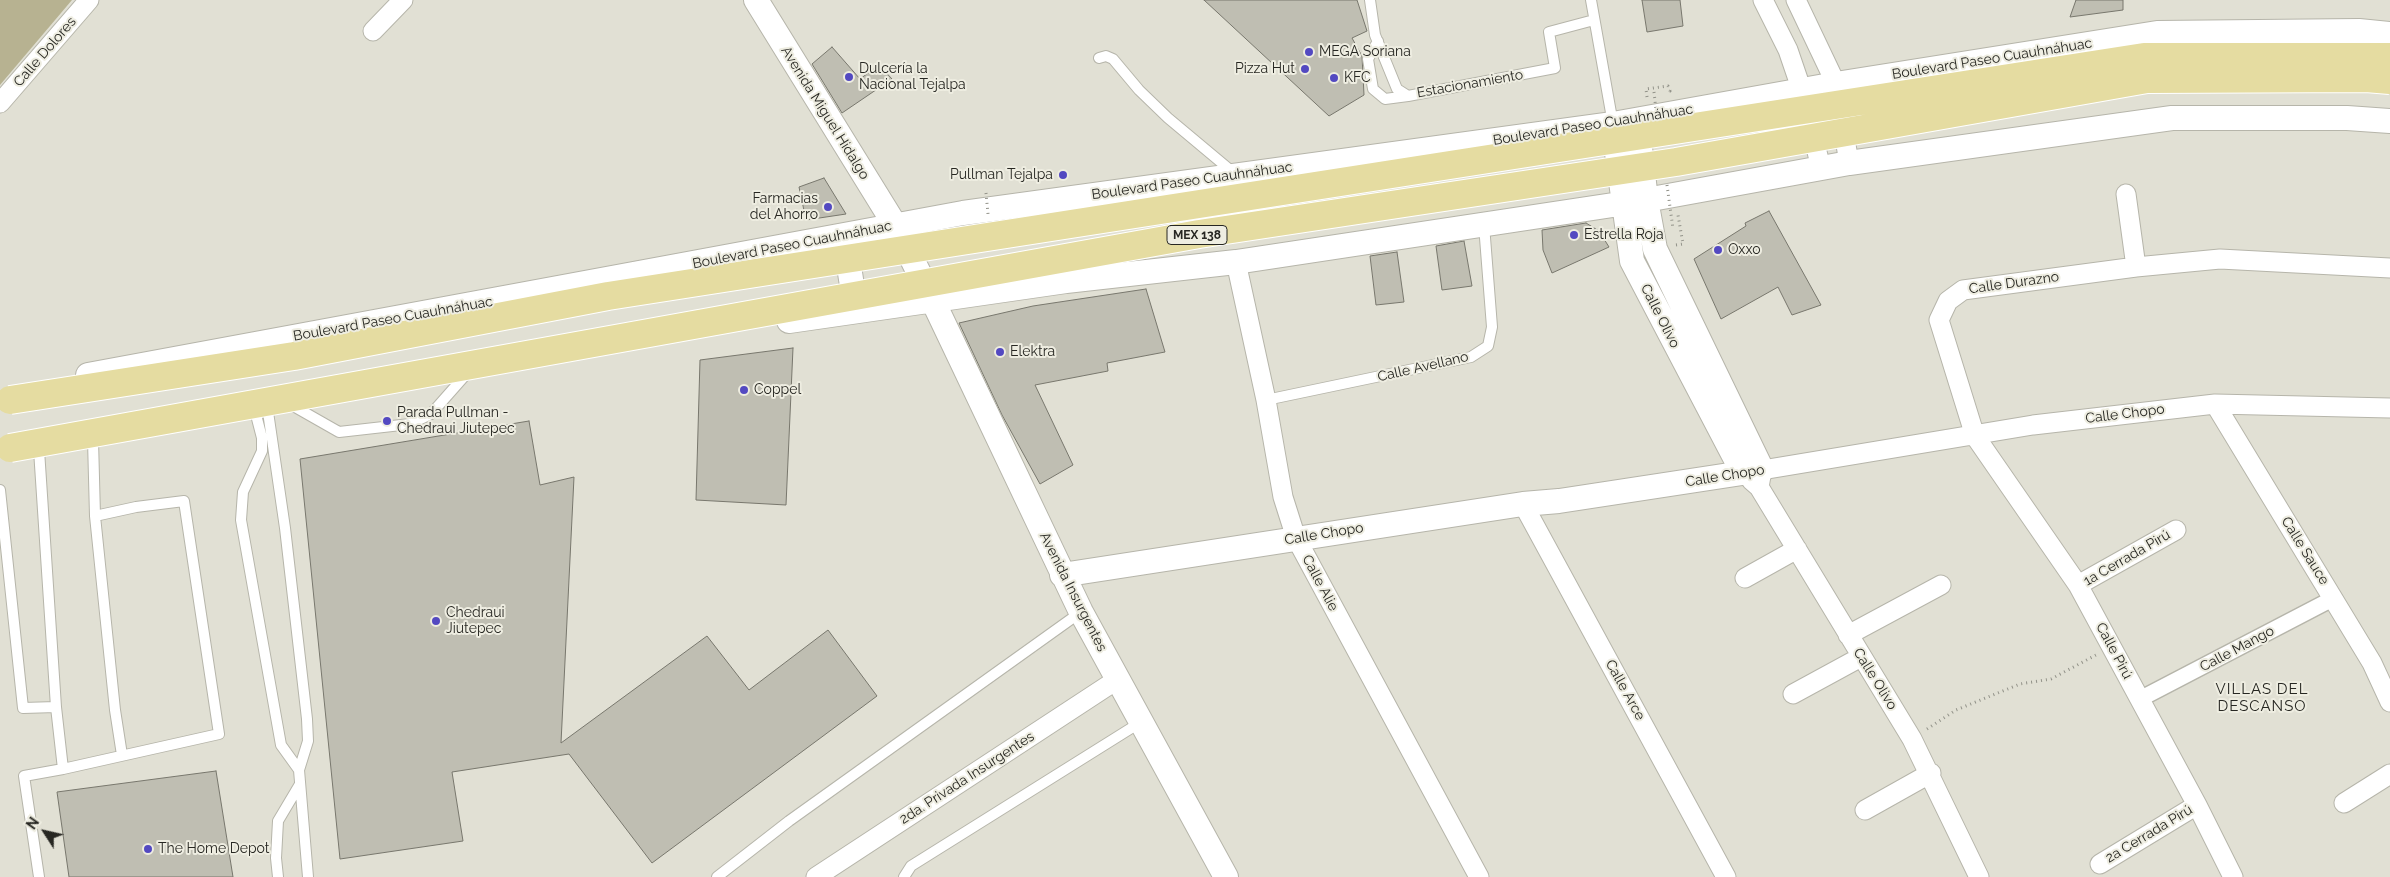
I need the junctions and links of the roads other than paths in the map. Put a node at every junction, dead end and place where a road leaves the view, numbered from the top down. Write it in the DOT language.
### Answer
graph roads {
  1 [pos="89,0"];
  2 [pos="403,0"];
  3 [pos="756,0"];
  4 [pos="1370,0"];
  5 [pos="1591,0"];
  6 [pos="1763,0"];
  7 [pos="1796,0"];
  8 [pos="1594,20"];
  9 [pos="373,31"];
  10 [pos="2390,34"];
  11 [pos="1378,41"];
  12 [pos="2390,57"];
  13 [pos="1099,58"];
  14 [pos="2390,80"];
  15 [pos="1836,84"];
  16 [pos="1802,91"];
  17 [pos="1408,96"];
  18 [pos="0,103"];
  19 [pos="1637,121"];
  20 [pos="2390,121"];
  21 [pos="1612,124"];
  22 [pos="1849,162"];
  23 [pos="1821,168"];
  24 [pos="1236,175"];
  25 [pos="2126,194"];
  26 [pos="1055,201"];
  27 [pos="1634,202"];
  28 [pos="895,225"];
  29 [pos="1484,225"];
  30 [pos="844,236"];
  31 [pos="1236,262"];
  32 [pos="850,267"];
  33 [pos="2136,267"];
  34 [pos="2390,268"];
  35 [pos="1066,281"];
  36 [pos="933,301"];
  37 [pos="856,311"];
  38 [pos="469,370"];
  39 [pos="5,396"];
  40 [pos="1266,400"];
  41 [pos="269,404"];
  42 [pos="2215,404"];
  43 [pos="2390,408"];
  44 [pos="1975,436"];
  45 [pos="92,440"];
  46 [pos="39,450"];
  47 [pos="5,452"];
  48 [pos="1755,477"];
  49 [pos="0,490"];
  50 [pos="1523,504"];
  51 [pos="95,516"];
  52 [pos="2176,530"];
  53 [pos="1296,538"];
  54 [pos="1797,549"];
  55 [pos="1062,575"];
  56 [pos="1745,578"];
  57 [pos="1941,585"];
  58 [pos="2078,585"];
  59 [pos="2334,598"];
  60 [pos="1081,612"];
  61 [pos="1848,635"];
  62 [pos="1861,657"];
  63 [pos="2381,663"];
  64 [pos="1118,679"];
  65 [pos="1793,694"];
  66 [pos="2140,699"];
  67 [pos="2390,702"];
  68 [pos="56,707"];
  69 [pos="1141,722"];
  70 [pos="122,755"];
  71 [pos="63,768"];
  72 [pos="299,770"];
  73 [pos="1931,773"];
  74 [pos="2390,774"];
  75 [pos="300,784"];
  76 [pos="2344,803"];
  77 [pos="2197,805"];
  78 [pos="1865,810"];
  79 [pos="2100,864"];
  80 [pos="39,877"];
  81 [pos="278,877"];
  82 [pos="308,877"];
  83 [pos="717,877"];
  84 [pos="816,877"];
  85 [pos="904,877"];
  86 [pos="1226,877"];
  87 [pos="1479,877"];
  88 [pos="1726,877"];
  89 [pos="1979,877"];
  90 [pos="2233,877"];
  1 -- 18 [label="street, Calle Dolores"];
  2 -- 9 [label="street"];
  3 -- 28 [label="street, Avenida Miguel Hidalgo"];
  4 -- 11 [label="lane, Estacionamiento"];
  5 -- 8 [label="lane"];
  6 -- 16 [label="street"];
  7 -- 15 [label="street"];
  8 -- 17 [label="lane, Estacionamiento"];
  8 -- 21 [label="lane"];
  10 -- 15 [label="street, Boulevard Paseo Cuauhnáhuac / MEX 138"];
  11 -- 17 [label="lane, Estacionamiento"];
  11 -- 17 [label="lane"];
  12 -- 39 [label="main road, Boulevard Paseo Cuauhnáhuac / MEX 138, bridge"];
  13 -- 24 [label="lane"];
  14 -- 47 [label="main road, MEX 138, bridge"];
  15 -- 16 [label="street, Boulevard Paseo Cuauhnáhuac / MEX 138"];
  15 -- 22 [label="street"];
  16 -- 19 [label="street, Boulevard Paseo Cuauhnáhuac / MEX 138"];
  16 -- 23 [label="street"];
  19 -- 21 [label="street, Boulevard Paseo Cuauhnáhuac / MEX 138"];
  19 -- 27 [label="street, Calle Olivo"];
  20 -- 22 [label="street, MEX 138"];
  21 -- 24 [label="street, Boulevard Paseo Cuauhnáhuac / MEX 138"];
  21 -- 27 [label="street, Calle Olivo"];
  22 -- 23 [label="street, MEX 138"];
  23 -- 27 [label="street, MEX 138"];
  24 -- 26 [label="street, Boulevard Paseo Cuauhnáhuac / MEX 138"];
  25 -- 33 [label="street"];
  26 -- 28 [label="street, Boulevard Paseo Cuauhnáhuac / MEX 138"];
  26 -- 35 [label="street"];
  27 -- 29 [label="street, MEX 138"];
  27 -- 48 [label="street, Calle Olivo"];
  28 -- 30 [label="street, Boulevard Paseo Cuauhnáhuac / MEX 138"];
  28 -- 32 [label="street"];
  28 -- 36 [label="street, Avenida Miguel Hidalgo"];
  29 -- 31 [label="street, MEX 138"];
  29 -- 40 [label="lane, Calle Avellano"];
  30 -- 32 [label="street"];
  30 -- 39 [label="street, Boulevard Paseo Cuauhnáhuac / MEX 138"];
  31 -- 35 [label="street, MEX 138"];
  31 -- 40 [label="street, Calle Alie"];
  32 -- 37 [label="street"];
  33 -- 34 [label="street, Calle Durazno"];
  33 -- 44 [label="street, Calle Durazno"];
  35 -- 36 [label="street, MEX 138"];
  36 -- 37 [label="street, MEX 138"];
  36 -- 55 [label="street, Avenida Insurgentes"];
  37 -- 38 [label="street, MEX 138"];
  38 -- 41 [label="street, MEX 138"];
  38 -- 41 [label="lane"];
  40 -- 53 [label="street, Calle Alie"];
  41 -- 45 [label="street, MEX 138"];
  41 -- 72 [label="lane"];
  41 -- 72 [label="lane"];
  42 -- 43 [label="street, Calle Chopo"];
  42 -- 44 [label="street, Calle Chopo"];
  42 -- 59 [label="street, Calle Sauce"];
  44 -- 48 [label="street, Calle Chopo"];
  44 -- 58 [label="street, Calle Pirú"];
  45 -- 46 [label="street, MEX 138"];
  45 -- 51 [label="lane"];
  46 -- 47 [label="street, MEX 138"];
  46 -- 68 [label="lane"];
  48 -- 50 [label="street, Calle Chopo"];
  48 -- 54 [label="street, Calle Olivo"];
  49 -- 68 [label="lane"];
  50 -- 53 [label="street, Calle Chopo"];
  50 -- 88 [label="street, Calle Arce"];
  51 -- 70 [label="lane"];
  51 -- 70 [label="lane"];
  52 -- 58 [label="street, 1a Cerrada Pirú"];
  53 -- 55 [label="street, Calle Chopo"];
  53 -- 87 [label="street, Calle Alie"];
  54 -- 56 [label="street"];
  54 -- 61 [label="street, Calle Olivo"];
  55 -- 60 [label="street, Avenida Insurgentes"];
  57 -- 61 [label="street"];
  58 -- 66 [label="street, Calle Pirú"];
  59 -- 63 [label="street, Calle Sauce"];
  59 -- 66 [label="street, Calle Mango"];
  60 -- 64 [label="street, Avenida Insurgentes"];
  60 -- 83 [label="lane"];
  61 -- 62 [label="street, Calle Olivo"];
  62 -- 65 [label="street"];
  62 -- 73 [label="street, Calle Olivo"];
  63 -- 67 [label="street, Calle Sauce"];
  64 -- 69 [label="street, Avenida Insurgentes"];
  64 -- 84 [label="street, 2da. Privada Insurgentes"];
  66 -- 77 [label="street, Calle Pirú"];
  68 -- 71 [label="lane"];
  69 -- 85 [label="lane"];
  69 -- 86 [label="street, Avenida Insurgentes"];
  70 -- 71 [label="lane"];
  71 -- 80 [label="lane"];
  72 -- 75 [label="lane"];
  73 -- 78 [label="street"];
  73 -- 89 [label="street, Calle Olivo"];
  74 -- 76 [label="street"];
  75 -- 81 [label="lane"];
  75 -- 82 [label="lane"];
  77 -- 79 [label="street, 2a Cerrada Pirú"];
  77 -- 90 [label="street, Calle Pirú"];
}
